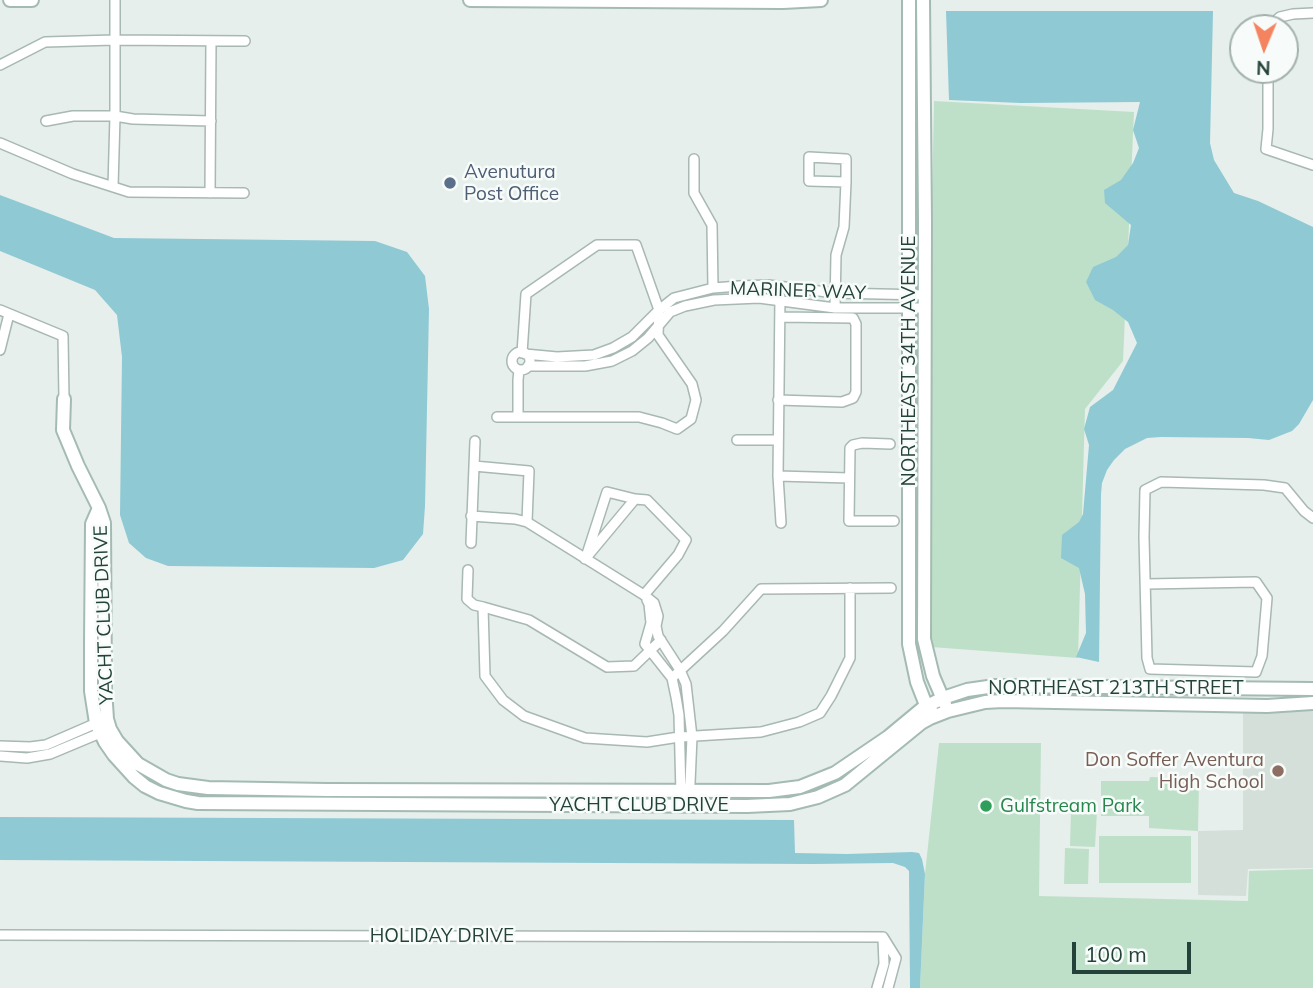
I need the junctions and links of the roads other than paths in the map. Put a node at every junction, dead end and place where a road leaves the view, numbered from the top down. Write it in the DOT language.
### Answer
graph roads {
  1 [pos="10,0"];
  2 [pos="32,0"];
  3 [pos="116,0"];
  4 [pos="470,0"];
  5 [pos="821,0"];
  6 [pos="909,0"];
  7 [pos="923,0"];
  8 [pos="1313,13"];
  9 [pos="1293,14"];
  10 [pos="114,40"];
  11 [pos="211,41"];
  12 [pos="245,41"];
  13 [pos="0,65"];
  14 [pos="1268,84"];
  15 [pos="115,116"];
  16 [pos="46,121"];
  17 [pos="211,121"];
  18 [pos="0,143"];
  19 [pos="694,159"];
  20 [pos="1313,165"];
  21 [pos="846,182"];
  22 [pos="113,187"];
  23 [pos="210,193"];
  24 [pos="244,193"];
  25 [pos="780,287"];
  26 [pos="713,288"];
  27 [pos="836,293"];
  28 [pos="780,301"];
  29 [pos="909,301"];
  30 [pos="924,301"];
  31 [pos="835,308"];
  32 [pos="659,310"];
  33 [pos="5,312"];
  34 [pos="780,317"];
  35 [pos="658,326"];
  36 [pos="0,350"];
  37 [pos="524,353"];
  38 [pos="524,368"];
  39 [pos="64,399"];
  40 [pos="778,400"];
  41 [pos="497,417"];
  42 [pos="518,417"];
  43 [pos="737,440"];
  44 [pos="778,440"];
  45 [pos="475,441"];
  46 [pos="890,444"];
  47 [pos="474,466"];
  48 [pos="778,476"];
  49 [pos="849,478"];
  50 [pos="635,499"];
  51 [pos="471,516"];
  52 [pos="1313,518"];
  53 [pos="894,521"];
  54 [pos="527,522"];
  55 [pos="781,523"];
  56 [pos="471,542"];
  57 [pos="585,559"];
  58 [pos="468,570"];
  59 [pos="1146,584"];
  60 [pos="850,588"];
  61 [pos="891,588"];
  62 [pos="644,595"];
  63 [pos="483,607"];
  64 [pos="660,638"];
  65 [pos="649,649"];
  66 [pos="680,670"];
  67 [pos="672,678"];
  68 [pos="1313,689"];
  69 [pos="946,704"];
  70 [pos="1313,704"];
  71 [pos="928,710"];
  72 [pos="104,726"];
  73 [pos="679,737"];
  74 [pos="692,737"];
  75 [pos="46,744"];
  76 [pos="0,746"];
  77 [pos="50,754"];
  78 [pos="0,757"];
  79 [pos="685,791"];
  80 [pos="681,805"];
  81 [pos="0,935"];
  82 [pos="883,937"];
  83 [pos="877,988"];
  84 [pos="888,988"];
  1 -- 2 [label="street"];
  3 -- 10 [label="street"];
  4 -- 5 [label="street"];
  6 -- 29 [label="street, NORTHEAST 34TH AVENUE"];
  7 -- 30 [label="street, NORTHEAST 34TH AVENUE"];
  8 -- 9 [label="street"];
  10 -- 11 [label="street"];
  10 -- 13 [label="street"];
  10 -- 15 [label="street"];
  11 -- 12 [label="street"];
  11 -- 17 [label="street"];
  14 -- 20 [label="street"];
  15 -- 16 [label="street"];
  15 -- 17 [label="street"];
  15 -- 22 [label="street"];
  17 -- 23 [label="street"];
  18 -- 22 [label="street"];
  19 -- 26 [label="street"];
  21 -- 21 [label="street"];
  21 -- 27 [label="street"];
  22 -- 23 [label="street"];
  23 -- 24 [label="street"];
  25 -- 26 [label="street, MARINER WAY"];
  25 -- 27 [label="street, MARINER WAY"];
  25 -- 28 [label="street"];
  26 -- 32 [label="street, MARINER WAY"];
  27 -- 29 [label="street, MARINER WAY"];
  27 -- 31 [label="street"];
  28 -- 31 [label="street, MARINER WAY"];
  28 -- 34 [label="street"];
  28 -- 35 [label="street, MARINER WAY"];
  29 -- 30 [label="street, MARINER WAY"];
  29 -- 31 [label="street, MARINER WAY"];
  29 -- 71 [label="street, NORTHEAST 34TH AVENUE"];
  30 -- 69 [label="street, NORTHEAST 34TH AVENUE"];
  32 -- 35 [label="street"];
  32 -- 37 [label="street, MARINER WAY"];
  32 -- 37 [label="street"];
  33 -- 36 [label="street"];
  33 -- 39 [label="street"];
  34 -- 40 [label="street"];
  34 -- 40 [label="street"];
  35 -- 38 [label="street, MARINER WAY"];
  35 -- 42 [label="street"];
  37 -- 38 [label="street"];
  37 -- 38 [label="street"];
  38 -- 42 [label="street"];
  39 -- 72 [label="street, YACHT CLUB DRIVE"];
  40 -- 44 [label="street"];
  41 -- 42 [label="street"];
  43 -- 44 [label="street"];
  44 -- 48 [label="street"];
  45 -- 47 [label="street"];
  46 -- 49 [label="street"];
  47 -- 51 [label="street"];
  47 -- 54 [label="street"];
  48 -- 49 [label="street"];
  48 -- 55 [label="street"];
  49 -- 53 [label="street"];
  50 -- 57 [label="street"];
  50 -- 57 [label="street"];
  50 -- 62 [label="street"];
  51 -- 54 [label="street"];
  51 -- 56 [label="street"];
  52 -- 59 [label="street"];
  54 -- 57 [label="street"];
  57 -- 62 [label="street"];
  58 -- 63 [label="street"];
  59 -- 59 [label="street"];
  60 -- 61 [label="street"];
  60 -- 66 [label="street"];
  60 -- 74 [label="street"];
  62 -- 64 [label="street"];
  62 -- 65 [label="street"];
  63 -- 65 [label="street"];
  63 -- 73 [label="street"];
  64 -- 65 [label="street"];
  64 -- 66 [label="street"];
  65 -- 67 [label="street"];
  66 -- 67 [label="street"];
  66 -- 74 [label="street"];
  67 -- 73 [label="street"];
  68 -- 69 [label="street, NORTHEAST 213TH STREET"];
  69 -- 70 [label="street, NORTHEAST 213TH STREET"];
  69 -- 71 [label="street, NORTHEAST 213TH STREET"];
  71 -- 79 [label="street, YACHT CLUB DRIVE"];
  71 -- 80 [label="street, YACHT CLUB DRIVE"];
  72 -- 75 [label="street"];
  72 -- 77 [label="street"];
  72 -- 79 [label="street, YACHT CLUB DRIVE"];
  72 -- 80 [label="street, YACHT CLUB DRIVE"];
  73 -- 74 [label="street"];
  73 -- 79 [label="street"];
  74 -- 79 [label="street"];
  75 -- 76 [label="street"];
  75 -- 77 [label="street"];
  77 -- 78 [label="street"];
  79 -- 80 [label="street"];
  81 -- 82 [label="street, HOLIDAY DRIVE"];
  82 -- 83 [label="street"];
  82 -- 84 [label="street"];
}
